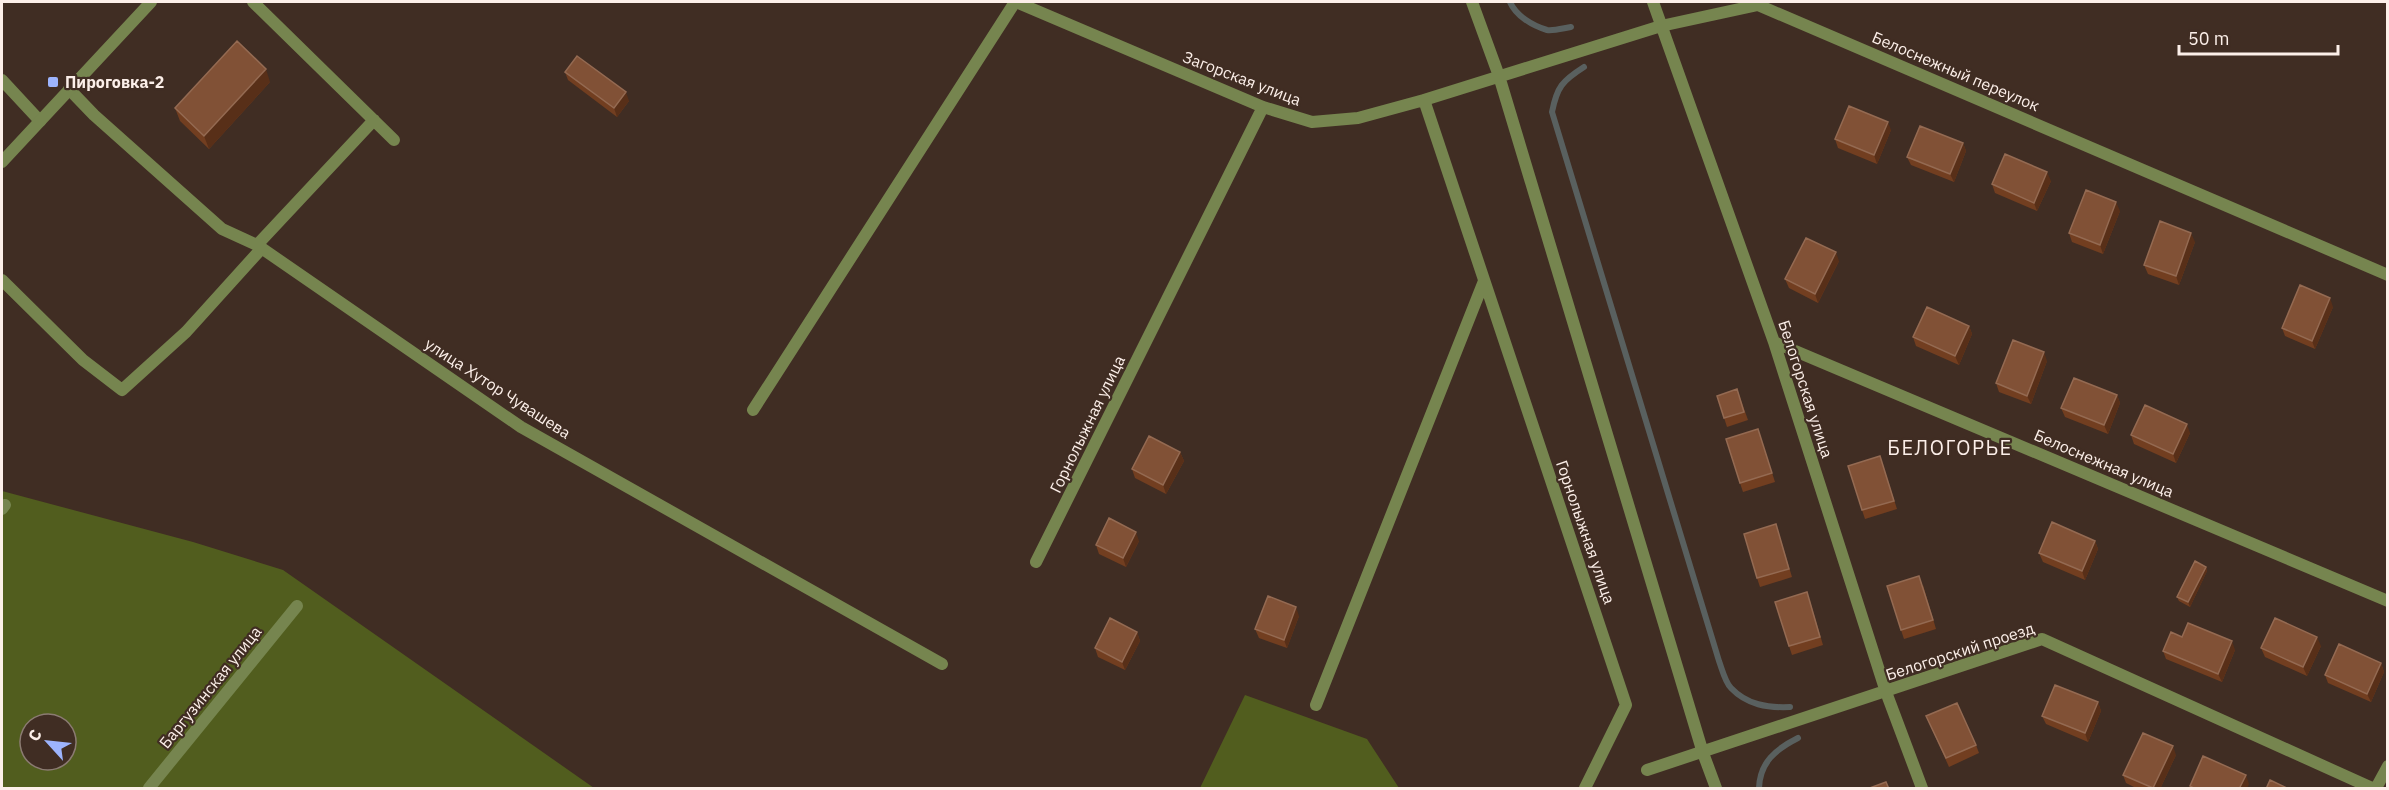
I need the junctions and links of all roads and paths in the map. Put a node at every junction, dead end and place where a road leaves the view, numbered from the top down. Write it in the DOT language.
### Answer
graph roads {
  1 [pos="150,2"];
  2 [pos="253,2"];
  3 [pos="1016,2"];
  4 [pos="1472,2"];
  5 [pos="1653,2"];
  6 [pos="1661,26"];
  7 [pos="1499,76"];
  8 [pos="2,80"];
  9 [pos="69,89"];
  10 [pos="1424,100"];
  11 [pos="1263,107"];
  12 [pos="374,120"];
  13 [pos="40,121"];
  14 [pos="394,140"];
  15 [pos="2,162"];
  16 [pos="259,247"];
  17 [pos="2388,275"];
  18 [pos="2,280"];
  19 [pos="1484,280"];
  20 [pos="1774,342"];
  21 [pos="753,410"];
  22 [pos="1036,562"];
  23 [pos="2388,601"];
  24 [pos="297,606"];
  25 [pos="942,664"];
  26 [pos="1886,692"];
  27 [pos="1316,705"];
  28 [pos="1703,753"];
  29 [pos="2388,766"];
  30 [pos="1647,770"];
  31 [pos="149,789"];
  32 [pos="1585,789"];
  33 [pos="1716,789"];
  34 [pos="1922,789"];
  35 [pos="2374,789"];
  1 -- 9 [label="street"];
  2 -- 12 [label="street"];
  3 -- 11 [label="street, Загорская улица"];
  3 -- 21 [label="street"];
  4 -- 7 [label="street"];
  5 -- 6 [label="street, Белогорская улица"];
  6 -- 7 [label="street, Белоснежный переулок"];
  6 -- 17 [label="street, Белоснежный переулок"];
  6 -- 20 [label="street, Белогорская улица"];
  7 -- 10 [label="street, Загорская улица"];
  7 -- 28 [label="street"];
  8 -- 13 [label="street"];
  9 -- 13 [label="street"];
  9 -- 16 [label="street, улица Хутор Чувашева"];
  10 -- 11 [label="street, Загорская улица"];
  10 -- 19 [label="street, Горнолыжная улица"];
  11 -- 22 [label="street, Горнолыжная улица"];
  12 -- 14 [label="street"];
  12 -- 16 [label="street"];
  13 -- 15 [label="street"];
  16 -- 18 [label="street"];
  16 -- 25 [label="street, улица Хутор Чувашева"];
  19 -- 27 [label="street"];
  19 -- 32 [label="street, Горнолыжная улица"];
  20 -- 23 [label="street, Белоснежная улица"];
  20 -- 26 [label="street, Белогорская улица"];
  24 -- 31 [label="street, Баргузинская улица"];
  26 -- 28 [label="street, Белогорский проезд"];
  26 -- 34 [label="street, Белогорская улица"];
  26 -- 35 [label="street, Белогорский проезд"];
  28 -- 30 [label="street, Белогорский проезд"];
  28 -- 33 [label="street"];
  29 -- 35 [label="street, Белогорский проезд"];
}
